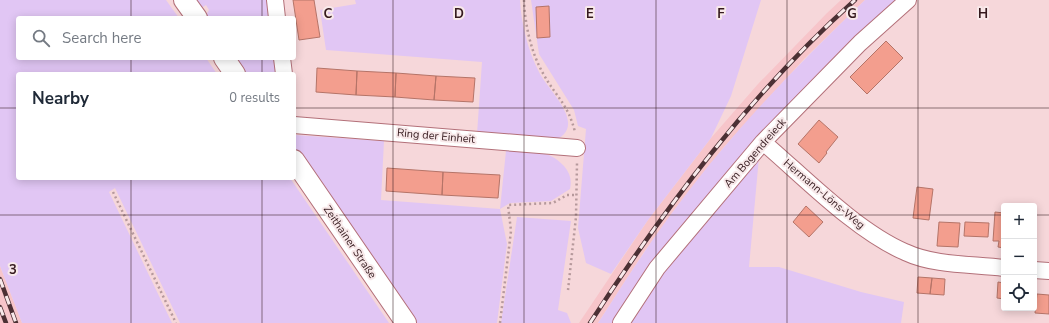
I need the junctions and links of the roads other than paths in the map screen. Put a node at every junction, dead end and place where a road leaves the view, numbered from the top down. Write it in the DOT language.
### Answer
graph roads {
  1 [pos="184,0"];
  2 [pos="275,0"];
  3 [pos="908,0"];
  4 [pos="196,16"];
  5 [pos="277,16"];
  6 [pos="225,60"];
  7 [pos="282,60"];
  8 [pos="234,72"];
  9 [pos="284,72"];
  10 [pos="296,124"];
  11 [pos="763,142"];
  12 [pos="577,148"];
  13 [pos="296,163"];
  14 [pos="1001,268"];
  15 [pos="1037,270"];
  16 [pos="1049,271"];
  17 [pos="406,323"];
  18 [pos="621,323"];
  1 -- 4 [label="street"];
  2 -- 5 [label="street"];
  3 -- 11 [label="street, Am Bogendreieck"];
  6 -- 8 [label="street"];
  7 -- 9 [label="street"];
  10 -- 12 [label="street, Ring der Einheit"];
  11 -- 14 [label="street, Hermann-Löns-Weg"];
  11 -- 18 [label="street, Am Bogendreieck"];
  13 -- 17 [label="street, Zeithainer Straße"];
  15 -- 16 [label="street"];
}
